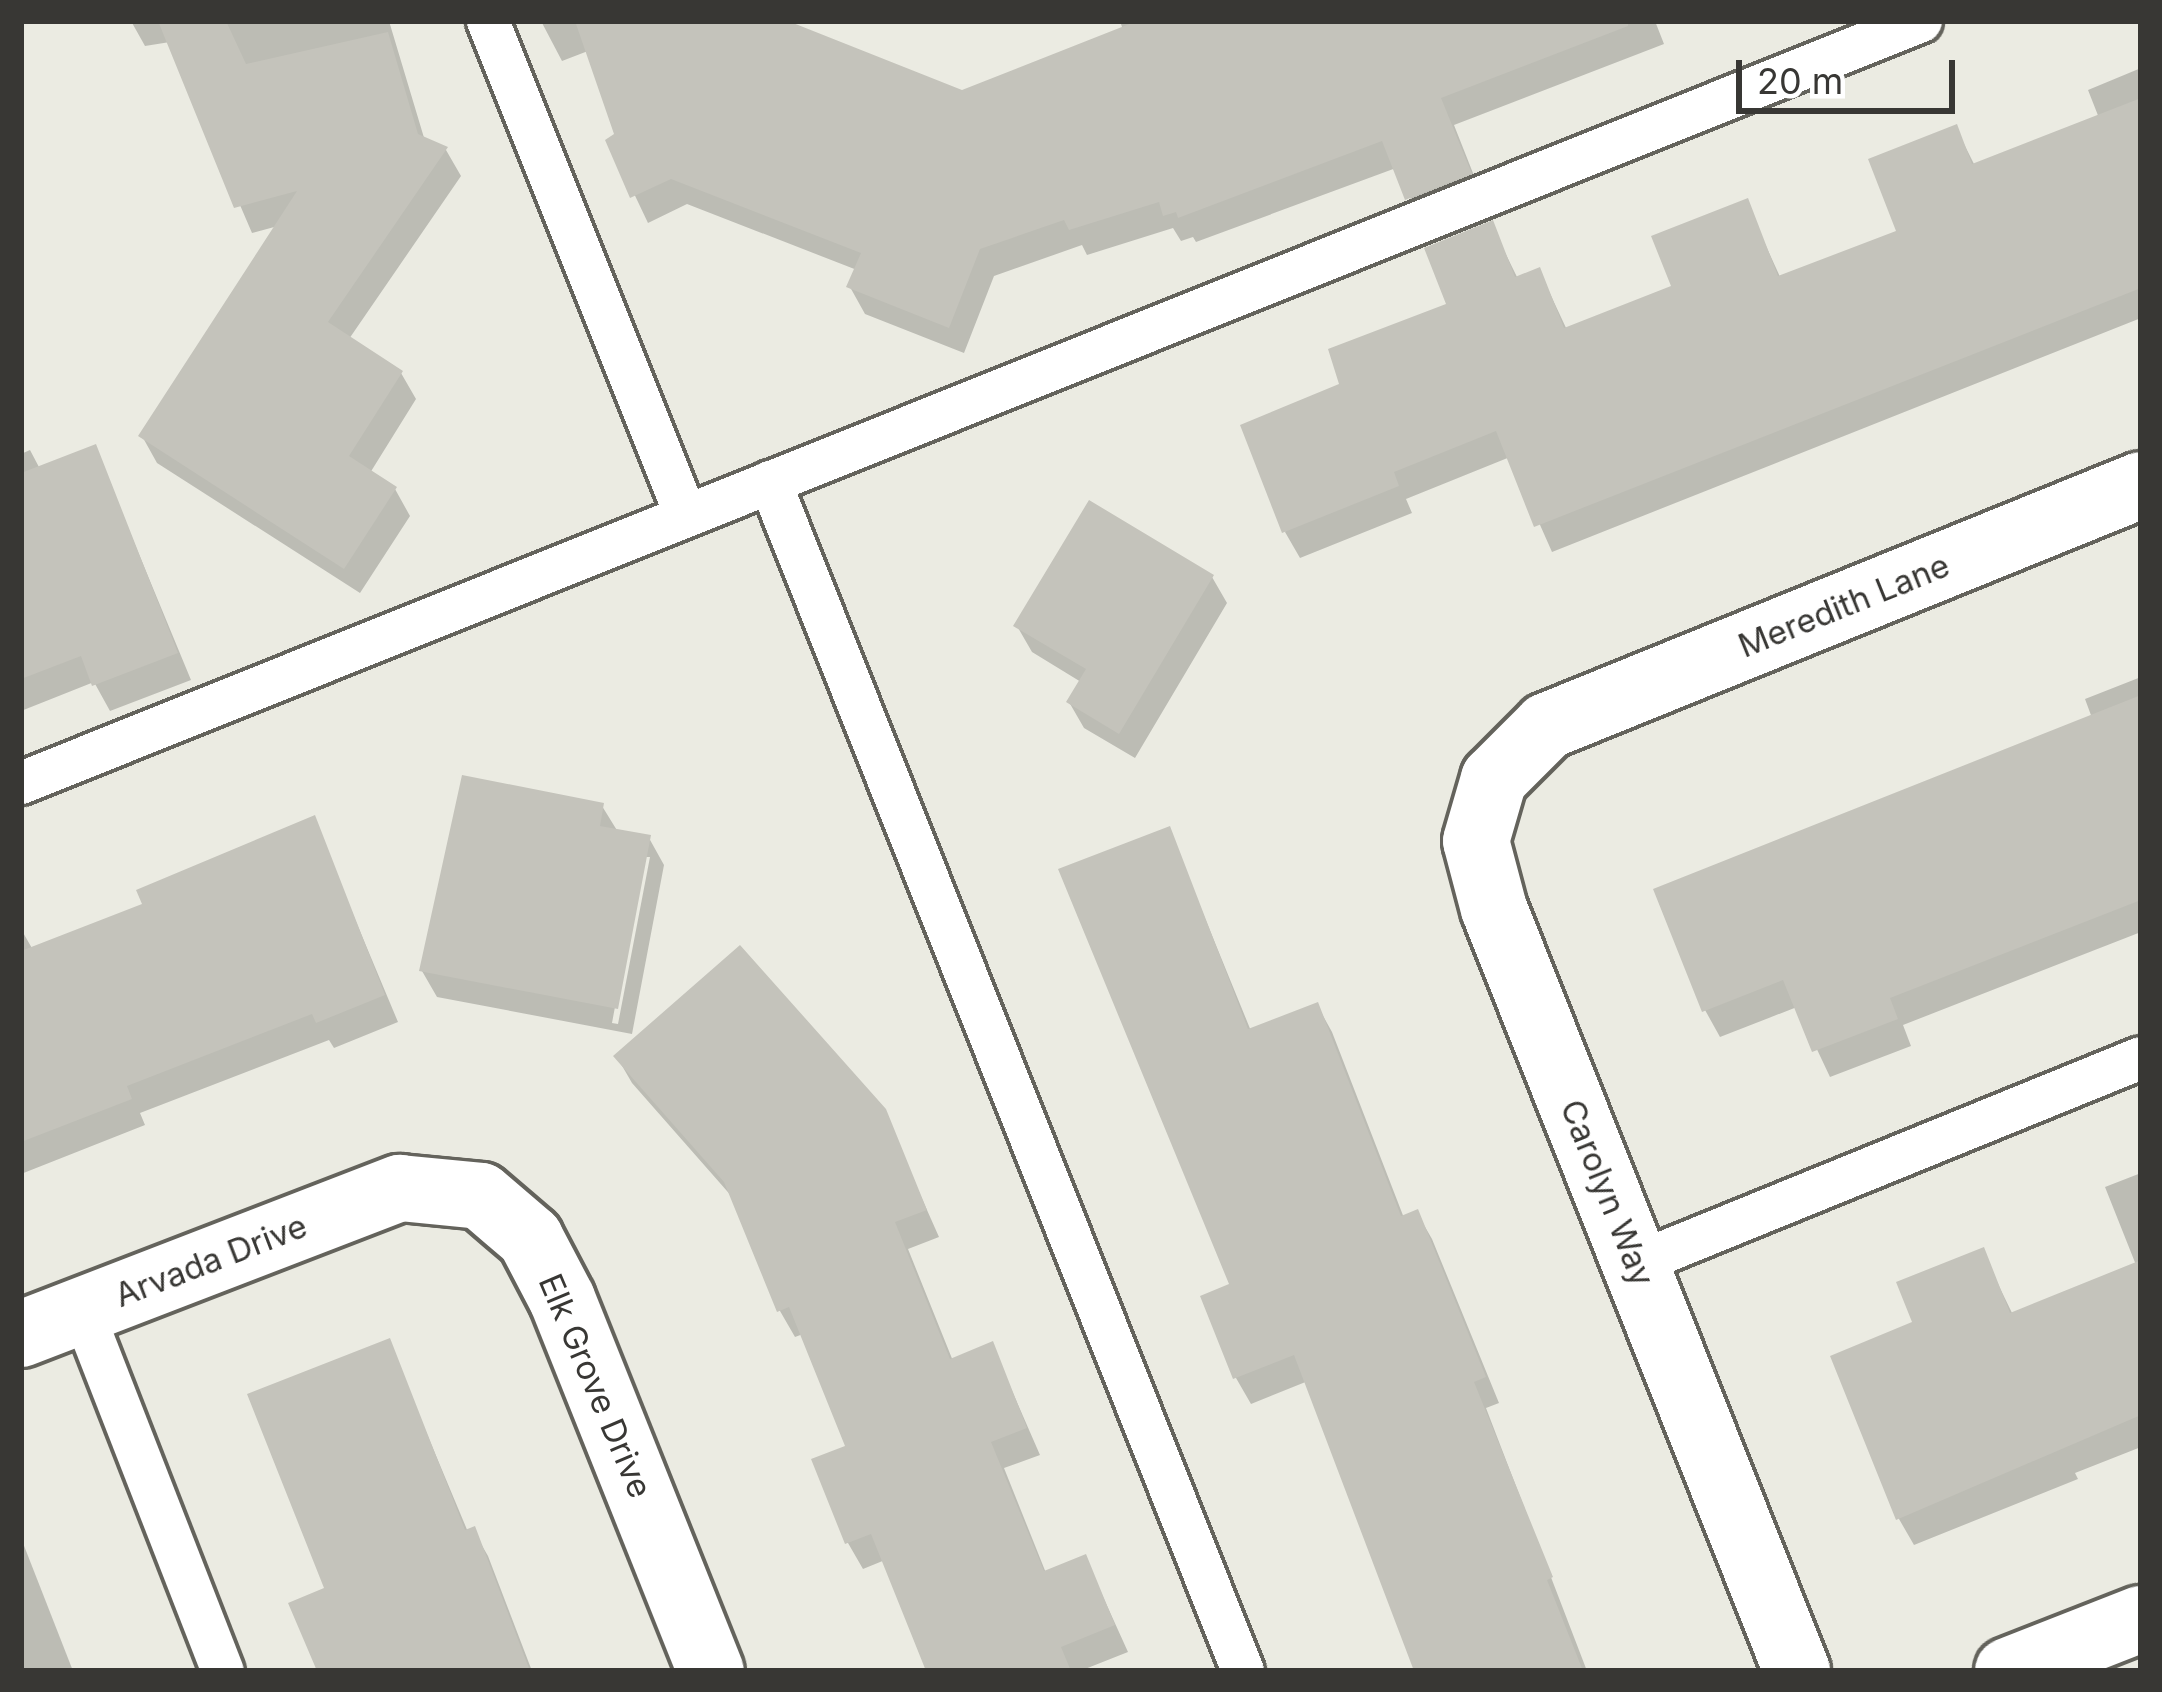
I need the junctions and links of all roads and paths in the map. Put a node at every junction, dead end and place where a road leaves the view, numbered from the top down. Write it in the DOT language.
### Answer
graph roads {
  1 [pos="488,21"];
  2 [pos="1921,21"];
  3 [pos="770,482"];
  4 [pos="2141,485"];
  5 [pos="686,516"];
  6 [pos="1547,726"];
  7 [pos="21,783"];
  8 [pos="2141,1058"];
  9 [pos="400,1188"];
  10 [pos="1635,1264"];
  11 [pos="82,1310"];
  12 [pos="21,1334"];
  13 [pos="2141,1619"];
  14 [pos="223,1671"];
  15 [pos="711,1671"];
  16 [pos="1243,1671"];
  17 [pos="1797,1671"];
  18 [pos="2008,1671"];
  1 -- 5 [label="lane"];
  2 -- 3 [label="lane"];
  3 -- 5 [label="lane"];
  3 -- 16 [label="lane"];
  4 -- 6 [label="street, Meredith Lane"];
  5 -- 7 [label="lane"];
  6 -- 10 [label="street, Carolyn Way"];
  8 -- 10 [label="lane"];
  9 -- 11 [label="street, Arvada Drive"];
  9 -- 15 [label="street, Elk Grove Drive"];
  10 -- 17 [label="street, Carolyn Way"];
  11 -- 12 [label="street, Arvada Drive"];
  11 -- 14 [label="lane"];
  13 -- 18 [label="street"];
}
